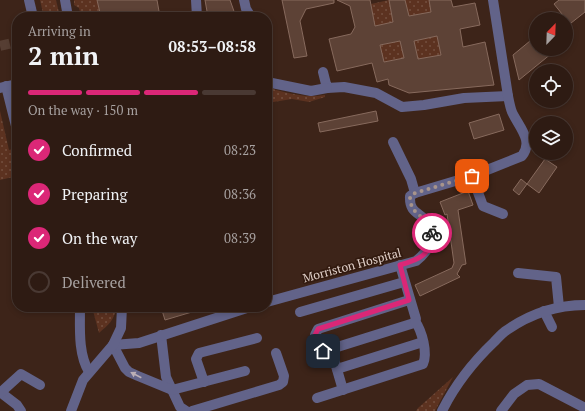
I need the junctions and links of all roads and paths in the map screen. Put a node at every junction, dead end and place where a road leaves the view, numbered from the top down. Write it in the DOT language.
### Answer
graph roads {
  1 [pos="29,0"];
  2 [pos="65,0"];
  3 [pos="189,0"];
  4 [pos="196,0"];
  5 [pos="244,0"];
  6 [pos="494,0"];
  7 [pos="32,12"];
  8 [pos="67,12"];
  9 [pos="195,12"];
  10 [pos="197,12"];
  11 [pos="248,12"];
  12 [pos="323,72"];
  13 [pos="272,83"];
  14 [pos="3,87"];
  15 [pos="327,88"];
  16 [pos="508,96"];
  17 [pos="12,115"];
  18 [pos="393,142"];
  19 [pos="472,176"];
  20 [pos="415,193"];
  21 [pos="503,214"];
  22 [pos="400,265"];
  23 [pos="518,273"];
  24 [pos="404,282"];
  25 [pos="272,299"];
  26 [pos="409,300"];
  27 [pos="585,305"];
  28 [pos="559,307"];
  29 [pos="544,311"];
  30 [pos="80,312"];
  31 [pos="122,312"];
  32 [pos="234,312"];
  33 [pos="300,312"];
  34 [pos="415,322"];
  35 [pos="552,326"];
  36 [pos="161,335"];
  37 [pos="258,338"];
  38 [pos="423,342"];
  39 [pos="113,345"];
  40 [pos="330,350"];
  41 [pos="276,353"];
  42 [pos="337,369"];
  43 [pos="245,371"];
  44 [pos="89,372"];
  45 [pos="204,382"];
  46 [pos="40,385"];
  47 [pos="172,390"];
  48 [pos="343,390"];
  49 [pos="0,393"];
  50 [pos="317,398"];
  51 [pos="19,408"];
  52 [pos="585,408"];
  53 [pos="71,411"];
  54 [pos="186,411"];
  55 [pos="192,411"];
  56 [pos="442,411"];
  57 [pos="501,411"];
  1 -- 7 [label="street"];
  2 -- 8 [label="street"];
  3 -- 9 [label="street"];
  4 -- 10 [label="street"];
  5 -- 11 [label="street"];
  6 -- 16 [label="street"];
  12 -- 15 [label="street"];
  13 -- 15 [label="street"];
  14 -- 17 [label="street"];
  15 -- 16 [label="street"];
  16 -- 19 [label="street"];
  18 -- 20 [label="street"];
  19 -- 20 [label="street"];
  19 -- 21 [label="street"];
  20 -- 22 [label="street, Morriston Hospital"];
  22 -- 24 [label="street"];
  22 -- 25 [label="street, Morriston Hospital"];
  23 -- 28 [label="street"];
  24 -- 26 [label="street"];
  24 -- 33 [label="street"];
  26 -- 34 [label="street"];
  26 -- 40 [label="street"];
  27 -- 28 [label="street"];
  28 -- 29 [label="street"];
  29 -- 35 [label="street"];
  29 -- 56 [label="street"];
  30 -- 44 [label="street"];
  31 -- 39 [label="street"];
  32 -- 36 [label="street"];
  34 -- 38 [label="street"];
  34 -- 40 [label="street"];
  36 -- 39 [label="street"];
  36 -- 47 [label="street"];
  37 -- 45 [label="street"];
  38 -- 42 [label="street"];
  38 -- 48 [label="street"];
  39 -- 44 [label="street"];
  47 -- 39 [label="street, one-way"];
  40 -- 42 [label="street"];
  41 -- 55 [label="street"];
  42 -- 48 [label="street"];
  43 -- 45 [label="street"];
  44 -- 53 [label="street"];
  45 -- 47 [label="street"];
  46 -- 49 [label="street"];
  47 -- 54 [label="street"];
  48 -- 50 [label="street"];
  49 -- 51 [label="street"];
  52 -- 57 [label="street"];
}
